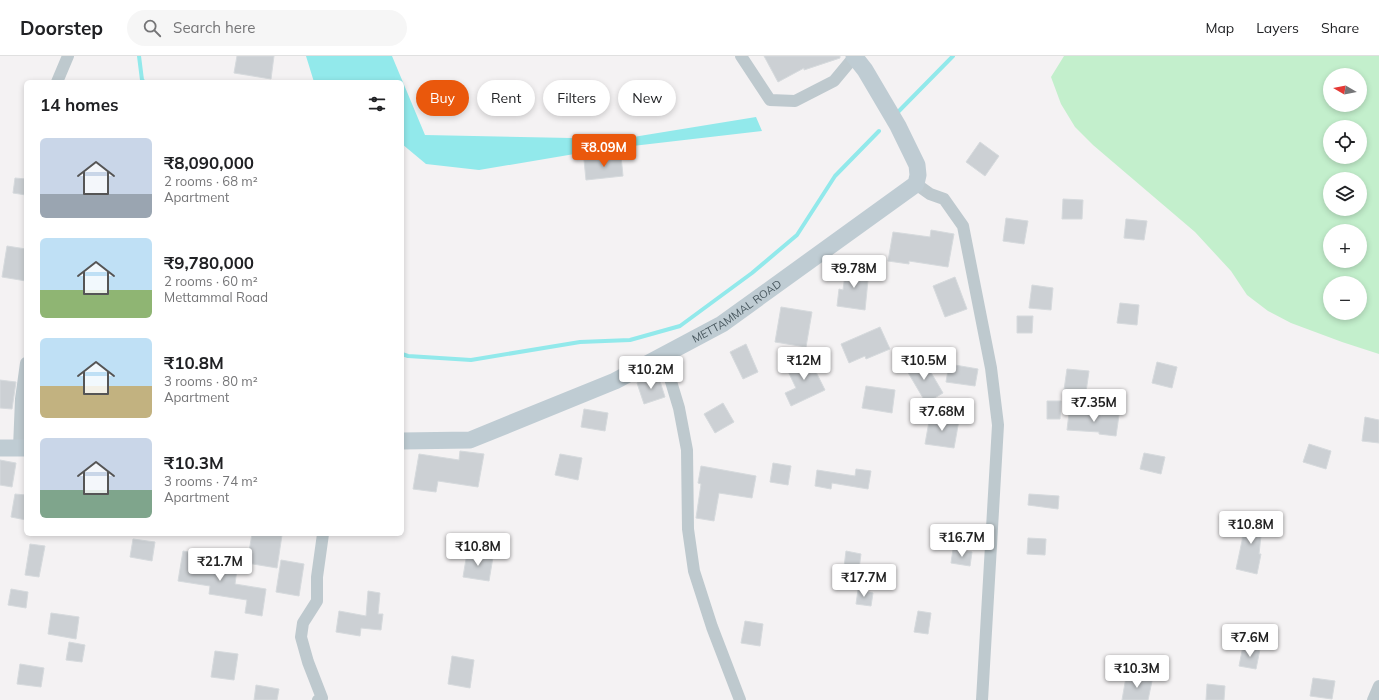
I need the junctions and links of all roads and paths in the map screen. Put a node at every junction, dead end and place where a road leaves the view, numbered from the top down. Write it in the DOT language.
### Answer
graph roads {
  1 [pos="68,56"];
  2 [pos="742,56"];
  3 [pos="854,57"];
  4 [pos="58,80"];
  5 [pos="916,184"];
  6 [pos="663,355"];
  7 [pos="24,377"];
  8 [pos="404,441"];
  9 [pos="0,448"];
  10 [pos="22,448"];
  11 [pos="323,536"];
  12 [pos="1379,686"];
  13 [pos="318,700"];
  14 [pos="740,700"];
  15 [pos="982,700"];
  16 [pos="1373,700"];
  1 -- 4 [label="street"];
  2 -- 3 [label="street"];
  3 -- 5 [label="main road"];
  5 -- 6 [label="main road, METTAMMAL ROAD"];
  5 -- 15 [label="street"];
  6 -- 8 [label="main road, METTAMMAL ROAD"];
  6 -- 14 [label="street"];
  7 -- 10 [label="street"];
  9 -- 10 [label="main road"];
  11 -- 13 [label="street"];
  12 -- 16 [label="street"];
}
